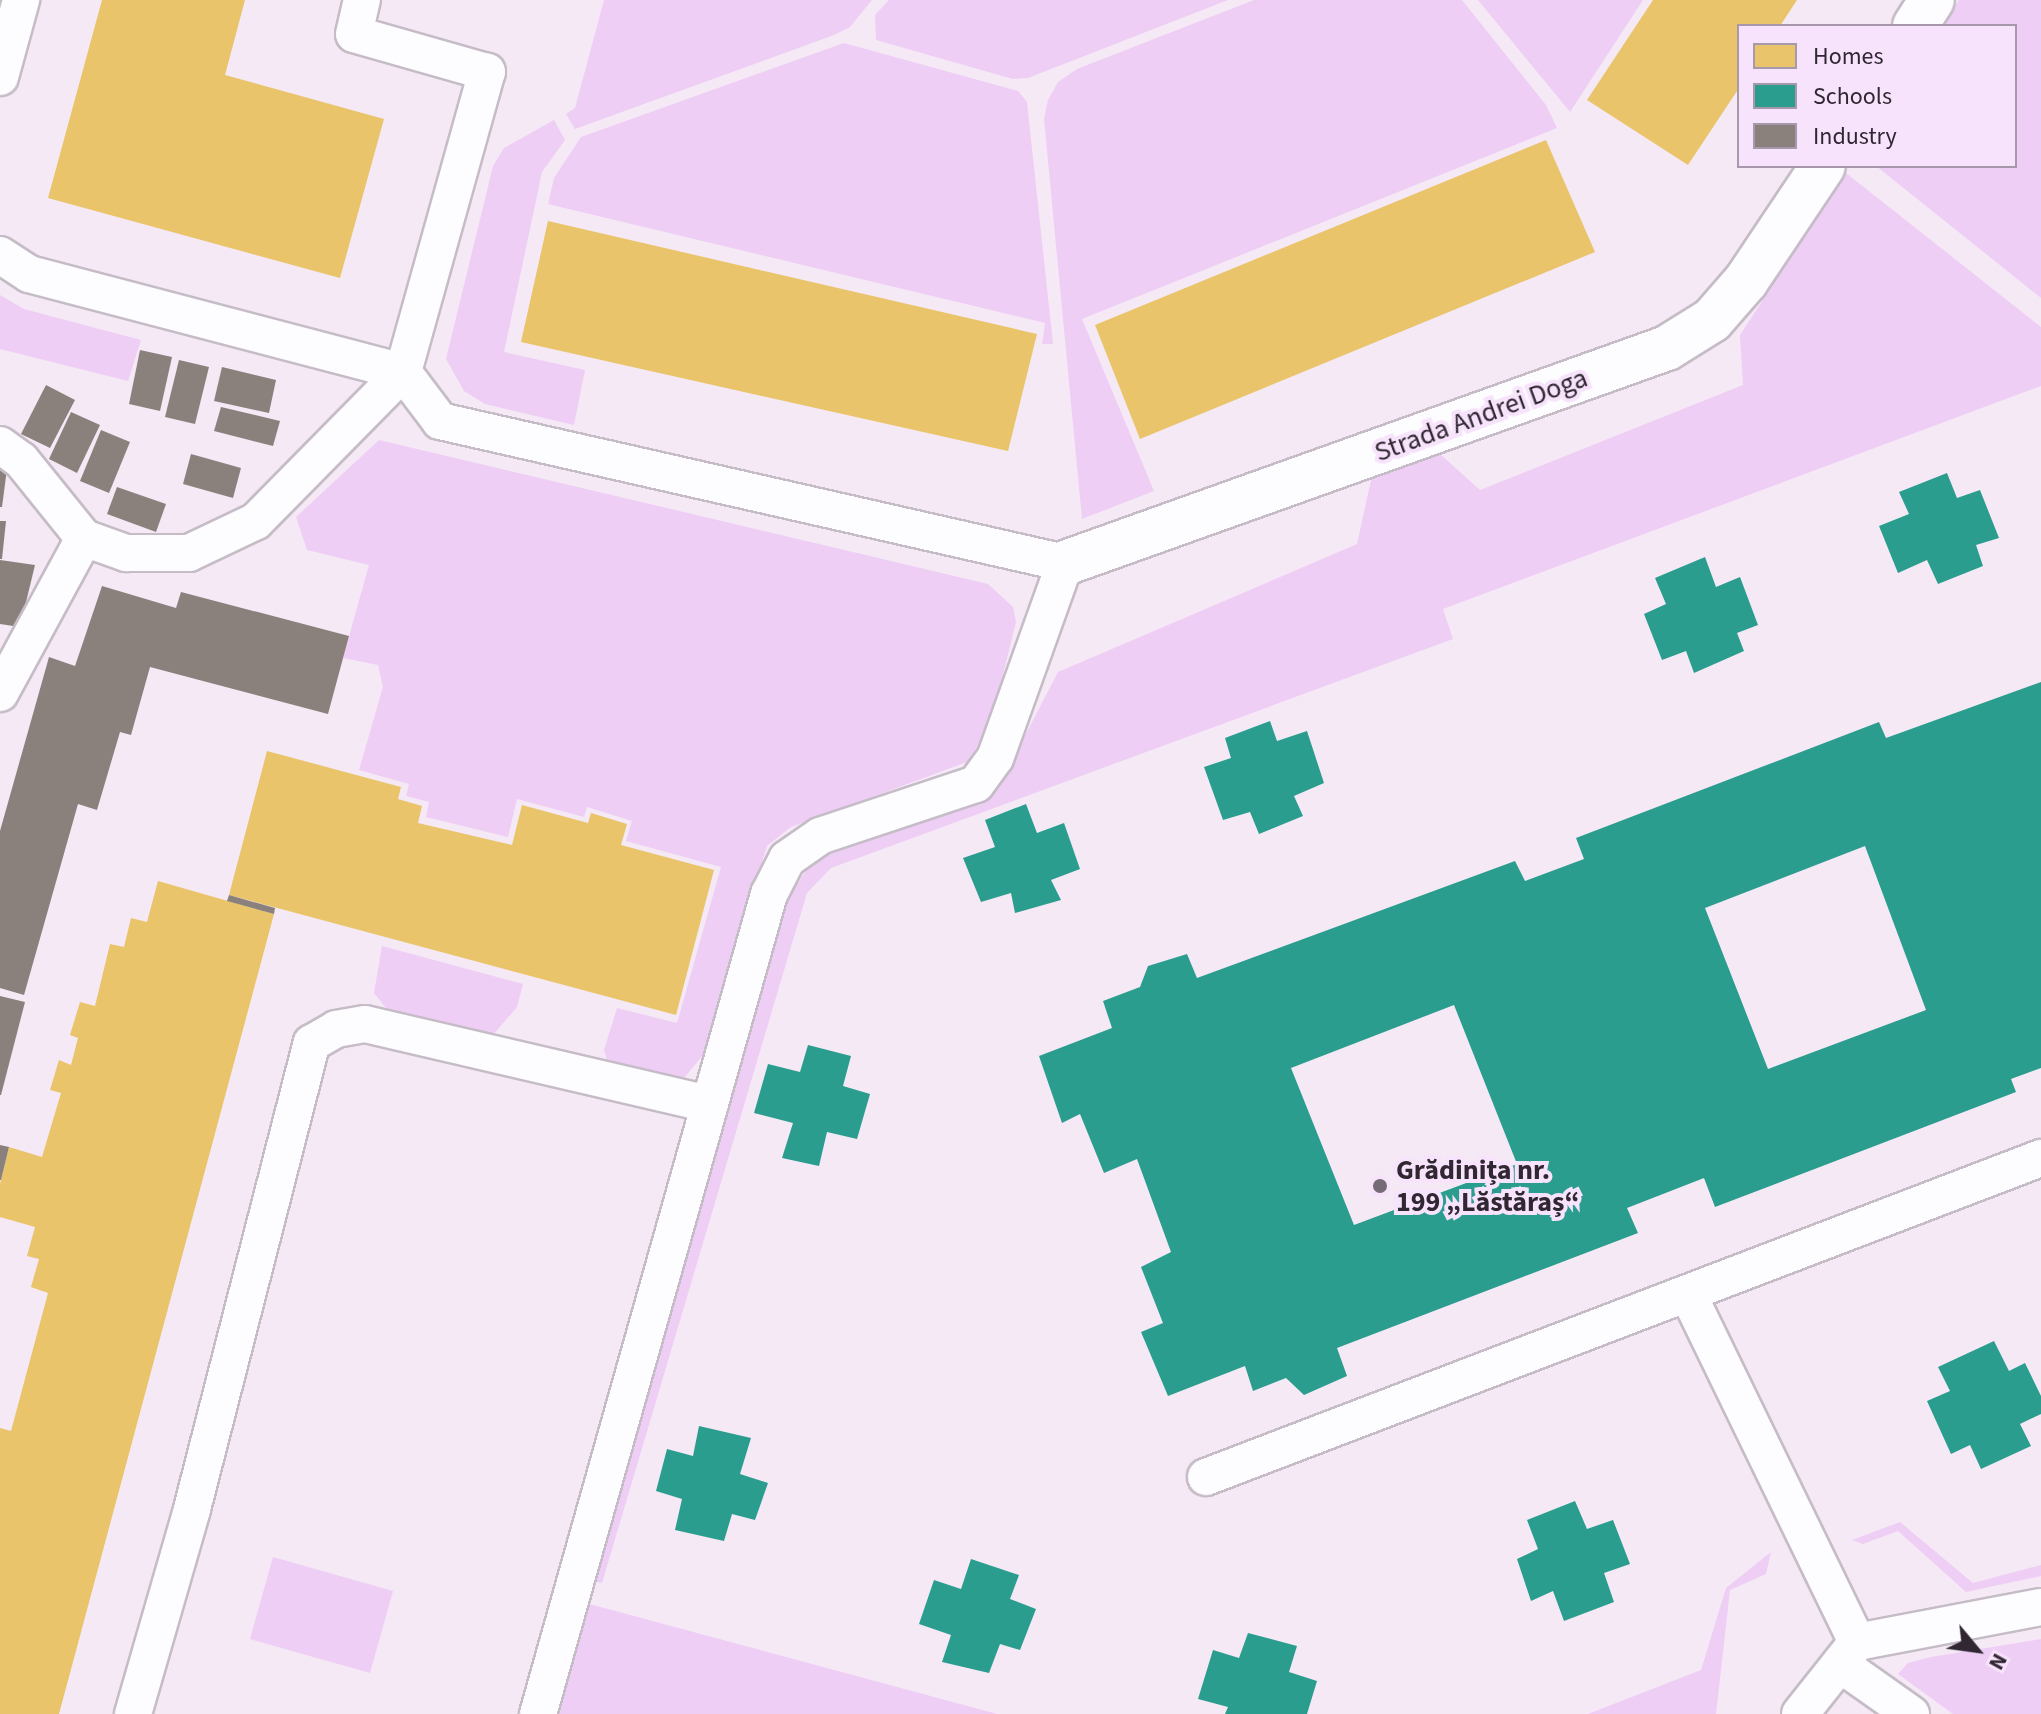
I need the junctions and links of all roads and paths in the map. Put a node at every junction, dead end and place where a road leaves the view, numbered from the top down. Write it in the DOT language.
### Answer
graph roads {
  1 [pos="21,0"];
  2 [pos="362,0"];
  3 [pos="1932,0"];
  4 [pos="1916,24"];
  5 [pos="0,77"];
  6 [pos="1822,168"];
  7 [pos="0,255"];
  8 [pos="403,372"];
  9 [pos="0,445"];
  10 [pos="84,538"];
  11 [pos="1065,563"];
  12 [pos="0,693"];
  13 [pos="710,1104"];
  14 [pos="2041,1158"];
  15 [pos="1688,1294"];
  16 [pos="1206,1477"];
  17 [pos="2041,1607"];
  18 [pos="1849,1653"];
  19 [pos="133,1714"];
  20 [pos="538,1714"];
  21 [pos="1800,1714"];
  22 [pos="1911,1714"];
  1 -- 5 [label="lane"];
  2 -- 8 [label="lane"];
  3 -- 4 [label="street"];
  6 -- 11 [label="street, Strada Andrei Doga"];
  7 -- 8 [label="lane"];
  8 -- 10 [label="lane"];
  8 -- 11 [label="lane"];
  9 -- 10 [label="lane"];
  10 -- 12 [label="lane"];
  11 -- 13 [label="lane"];
  13 -- 19 [label="lane"];
  13 -- 20 [label="lane"];
  14 -- 15 [label="lane"];
  15 -- 16 [label="lane"];
  15 -- 18 [label="lane"];
  17 -- 18 [label="lane"];
  18 -- 21 [label="lane"];
  18 -- 22 [label="lane"];
}
